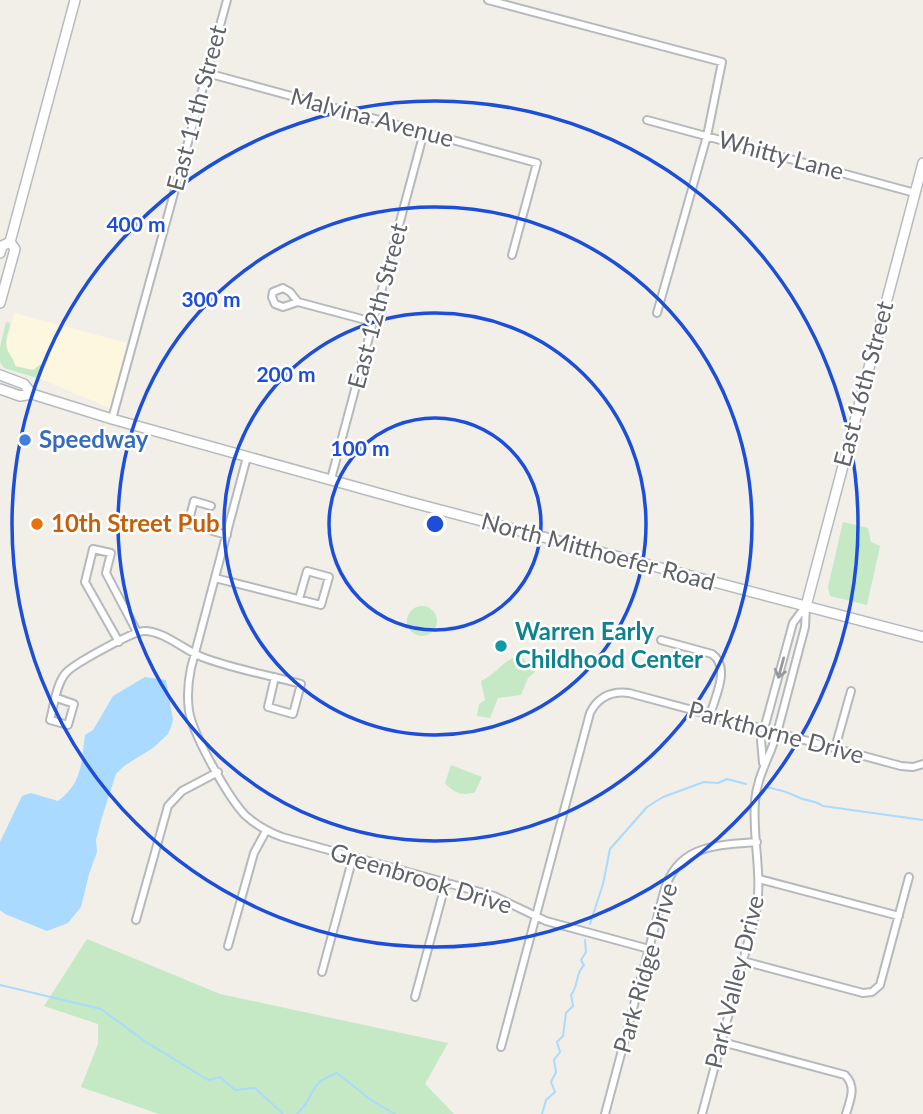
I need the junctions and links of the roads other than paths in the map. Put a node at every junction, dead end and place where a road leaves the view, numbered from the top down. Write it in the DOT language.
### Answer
graph roads {
  1 [pos="75,0"];
  2 [pos="227,0"];
  3 [pos="488,0"];
  4 [pos="207,73"];
  5 [pos="647,120"];
  6 [pos="424,132"];
  7 [pos="707,136"];
  8 [pos="923,163"];
  9 [pos="915,192"];
  10 [pos="10,242"];
  11 [pos="0,253"];
  12 [pos="512,255"];
  13 [pos="298,302"];
  14 [pos="0,303"];
  15 [pos="657,313"];
  16 [pos="373,322"];
  17 [pos="0,375"];
  18 [pos="0,389"];
  19 [pos="32,394"];
  20 [pos="112,419"];
  21 [pos="247,457"];
  22 [pos="331,479"];
  23 [pos="211,506"];
  24 [pos="227,535"];
  25 [pos="215,578"];
  26 [pos="299,599"];
  27 [pos="806,606"];
  28 [pos="136,632"];
  29 [pos="922,633"];
  30 [pos="661,640"];
  31 [pos="119,642"];
  32 [pos="195,653"];
  33 [pos="275,677"];
  34 [pos="851,691"];
  35 [pos="57,698"];
  36 [pos="710,715"];
  37 [pos="764,729"];
  38 [pos="777,733"];
  39 [pos="835,748"];
  40 [pos="923,764"];
  41 [pos="763,765"];
  42 [pos="218,772"];
  43 [pos="266,831"];
  44 [pos="757,842"];
  45 [pos="353,857"];
  46 [pos="909,877"];
  47 [pos="759,878"];
  48 [pos="446,883"];
  49 [pos="899,916"];
  50 [pos="536,917"];
  51 [pos="136,920"];
  52 [pos="228,946"];
  53 [pos="649,949"];
  54 [pos="743,961"];
  55 [pos="322,972"];
  56 [pos="415,997"];
  57 [pos="722,1042"];
  58 [pos="501,1046"];
  59 [pos="605,1114"];
  60 [pos="702,1114"];
  61 [pos="846,1114"];
  1 -- 10 [label="main road"];
  2 -- 4 [label="street, East 11th Street"];
  3 -- 7 [label="street"];
  4 -- 6 [label="street, Malvina Avenue"];
  4 -- 20 [label="street, East 11th Street"];
  5 -- 7 [label="street, Whitty Lane"];
  6 -- 12 [label="street, Malvina Avenue"];
  6 -- 16 [label="street, East 12th Street"];
  7 -- 9 [label="street, Whitty Lane"];
  7 -- 15 [label="street"];
  8 -- 9 [label="main road, East 16th Street"];
  9 -- 27 [label="main road, East 16th Street"];
  10 -- 11 [label="main road"];
  10 -- 14 [label="main road"];
  13 -- 16 [label="street"];
  16 -- 22 [label="street, East 12th Street"];
  17 -- 19 [label="main road, North Mitthoefer Road"];
  18 -- 19 [label="main road, North Mitthoefer Road"];
  19 -- 20 [label="main road, North Mitthoefer Road"];
  20 -- 21 [label="main road, North Mitthoefer Road"];
  21 -- 22 [label="main road, North Mitthoefer Road"];
  21 -- 24 [label="street, Greenbrook Drive"];
  22 -- 27 [label="main road, North Mitthoefer Road"];
  23 -- 24 [label="street"];
  24 -- 25 [label="street, Greenbrook Drive"];
  25 -- 26 [label="street"];
  25 -- 32 [label="street, Greenbrook Drive"];
  26 -- 26 [label="street"];
  27 -- 29 [label="main road, North Mitthoefer Road"];
  27 -- 37 [label="street, Park Valley Drive, one-way"];
  27 -- 38 [label="street, Park Valley Drive"];
  28 -- 31 [label="street"];
  28 -- 31 [label="street"];
  28 -- 32 [label="street"];
  30 -- 36 [label="street"];
  31 -- 35 [label="street"];
  32 -- 33 [label="street"];
  32 -- 42 [label="street, Greenbrook Drive"];
  33 -- 33 [label="street"];
  34 -- 39 [label="street"];
  35 -- 35 [label="street"];
  36 -- 37 [label="street, Parkthorne Drive"];
  36 -- 50 [label="street, Parkthorne Drive"];
  37 -- 38 [label="street, Parkthorne Drive"];
  37 -- 41 [label="street, Park Valley Drive"];
  38 -- 39 [label="street, Parkthorne Drive"];
  38 -- 41 [label="street, Park Valley Drive"];
  39 -- 40 [label="street, Parkthorne Drive"];
  41 -- 44 [label="street, Park Valley Drive"];
  42 -- 43 [label="street, Greenbrook Drive"];
  42 -- 51 [label="street"];
  43 -- 45 [label="street, Greenbrook Drive"];
  43 -- 52 [label="street"];
  44 -- 47 [label="street, Park Valley Drive"];
  44 -- 53 [label="street, Park Ridge Drive"];
  45 -- 48 [label="street, Greenbrook Drive"];
  45 -- 55 [label="street"];
  46 -- 49 [label="street"];
  47 -- 49 [label="street"];
  47 -- 54 [label="street, Park Valley Drive"];
  48 -- 50 [label="street, Greenbrook Drive"];
  48 -- 56 [label="street"];
  49 -- 54 [label="street"];
  50 -- 53 [label="street, Greenbrook Drive"];
  50 -- 58 [label="street"];
  53 -- 59 [label="street, Park Ridge Drive"];
  54 -- 57 [label="street, Park Valley Drive"];
  57 -- 60 [label="street, Park Valley Drive"];
  57 -- 61 [label="street"];
}
